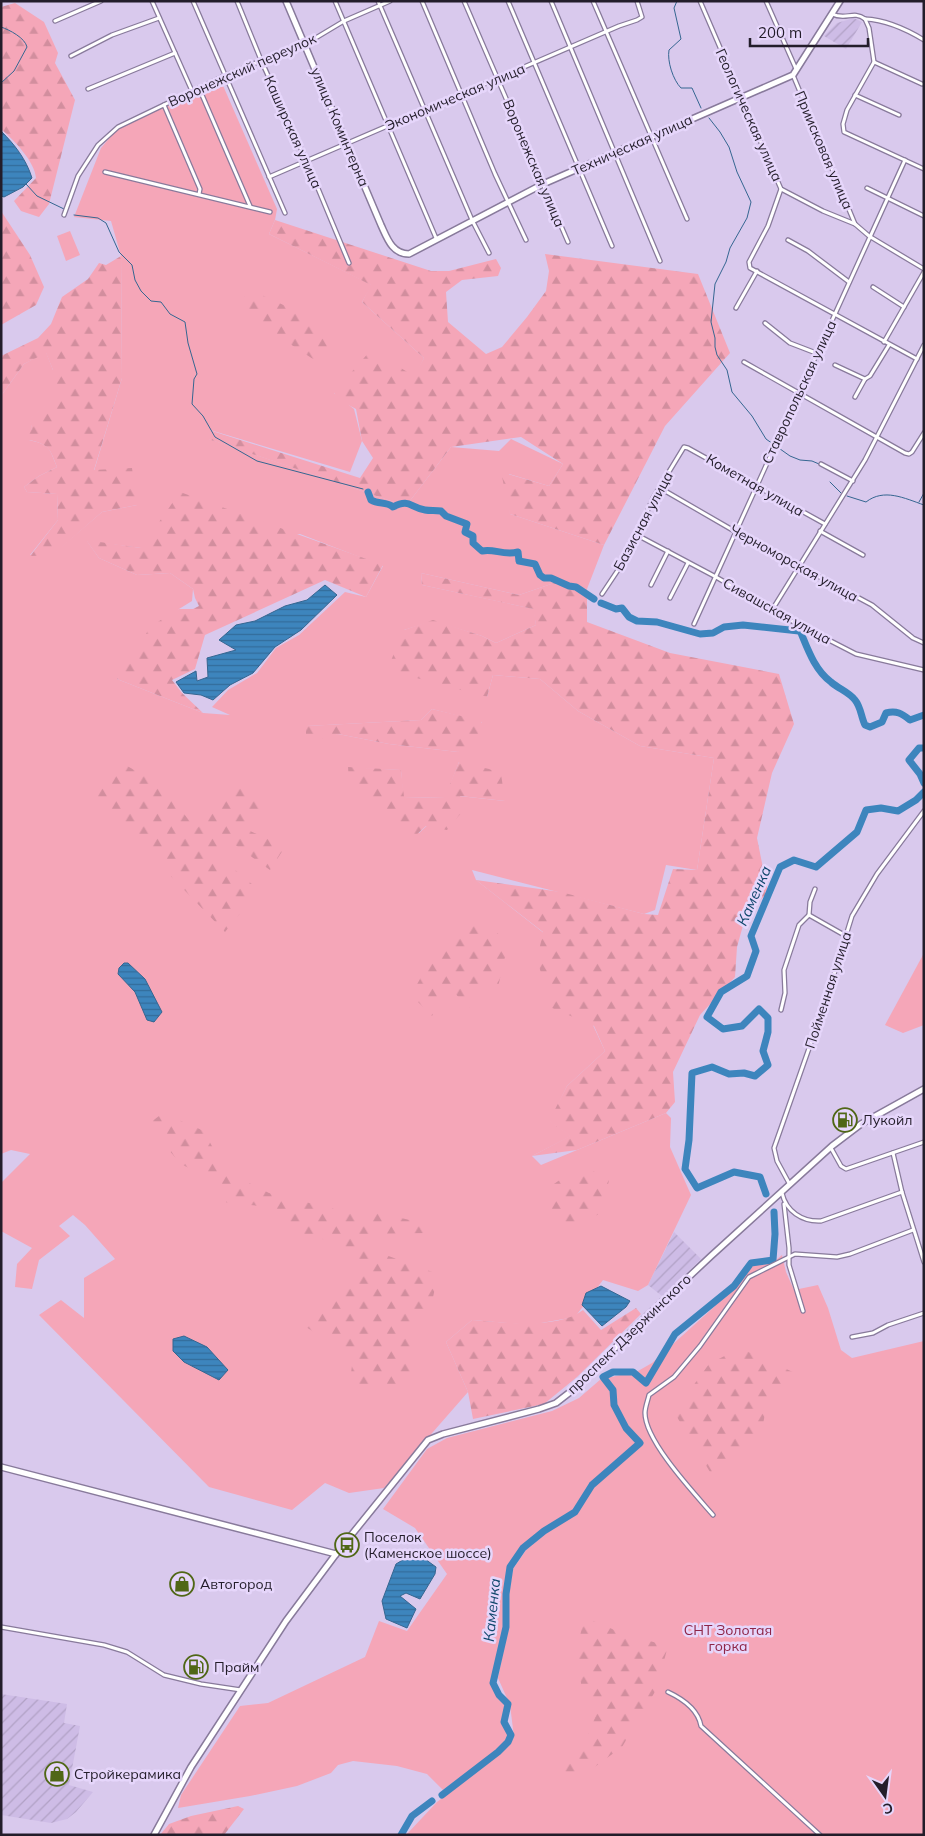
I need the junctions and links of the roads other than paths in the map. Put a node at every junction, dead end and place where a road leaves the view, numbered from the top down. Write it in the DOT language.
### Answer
graph roads {
  1 [pos="101,1"];
  2 [pos="152,1"];
  3 [pos="193,1"];
  4 [pos="237,1"];
  5 [pos="286,1"];
  6 [pos="335,1"];
  7 [pos="378,1"];
  8 [pos="390,1"];
  9 [pos="422,1"];
  10 [pos="464,1"];
  11 [pos="508,1"];
  12 [pos="551,1"];
  13 [pos="593,1"];
  14 [pos="637,1"];
  15 [pos="700,1"];
  16 [pos="766,1"];
  17 [pos="840,1"];
  18 [pos="379,6"];
  19 [pos="832,14"];
  20 [pos="159,18"];
  21 [pos="865,19"];
  22 [pos="344,21"];
  23 [pos="55,22"];
  24 [pos="606,32"];
  25 [pos="924,40"];
  26 [pos="304,43"];
  27 [pos="570,47"];
  28 [pos="174,53"];
  29 [pos="71,56"];
  30 [pos="261,60"];
  31 [pos="874,62"];
  32 [pos="534,63"];
  33 [pos="795,73"];
  34 [pos="224,76"];
  35 [pos="497,79"];
  36 [pos="922,84"];
  37 [pos="199,88"];
  38 [pos="88,89"];
  39 [pos="192,91"];
  40 [pos="461,94"];
  41 [pos="855,95"];
  42 [pos="742,97"];
  43 [pos="164,105"];
  44 [pos="424,110"];
  45 [pos="899,115"];
  46 [pos="388,126"];
  47 [pos="652,137"];
  48 [pos="348,143"];
  49 [pos="616,153"];
  50 [pos="905,160"];
  51 [pos="307,162"];
  52 [pos="579,168"];
  53 [pos="924,169"];
  54 [pos="105,172"];
  55 [pos="269,177"];
  56 [pos="543,184"];
  57 [pos="867,188"];
  58 [pos="782,189"];
  59 [pos="199,194"];
  60 [pos="887,198"];
  61 [pos="508,201"];
  62 [pos="250,206"];
  63 [pos="270,212"];
  64 [pos="285,213"];
  65 [pos="64,215"];
  66 [pos="924,216"];
  67 [pos="687,219"];
  68 [pos="472,220"];
  69 [pos="855,224"];
  70 [pos="869,236"];
  71 [pos="436,238"];
  72 [pos="526,240"];
  73 [pos="788,240"];
  74 [pos="568,242"];
  75 [pos="612,246"];
  76 [pos="396,251"];
  77 [pos="489,253"];
  78 [pos="660,261"];
  79 [pos="348,264"];
  80 [pos="924,270"];
  81 [pos="757,271"];
  82 [pos="849,282"];
  83 [pos="873,287"];
  84 [pos="904,307"];
  85 [pos="736,308"];
  86 [pos="835,313"];
  87 [pos="765,323"];
  88 [pos="884,342"];
  89 [pos="889,345"];
  90 [pos="924,345"];
  91 [pos="816,353"];
  92 [pos="917,358"];
  93 [pos="924,359"];
  94 [pos="744,362"];
  95 [pos="835,365"];
  96 [pos="865,379"];
  97 [pos="799,391"];
  98 [pos="856,397"];
  99 [pos="924,433"];
  100 [pos="877,436"];
  101 [pos="684,447"];
  102 [pos="821,464"];
  103 [pos="852,481"];
  104 [pos="756,486"];
  105 [pos="660,488"];
  106 [pos="825,524"];
  107 [pos="820,531"];
  108 [pos="736,532"];
  109 [pos="637,535"];
  110 [pos="668,551"];
  111 [pos="863,555"];
  112 [pos="688,563"];
  113 [pos="799,566"];
  114 [pos="716,577"];
  115 [pos="651,585"];
  116 [pos="602,594"];
  117 [pos="670,598"];
  118 [pos="772,610"];
  119 [pos="694,624"];
  120 [pos="924,637"];
  121 [pos="922,643"];
  122 [pos="924,670"];
  123 [pos="924,811"];
  124 [pos="815,889"];
  125 [pos="809,915"];
  126 [pos="846,936"];
  127 [pos="781,1010"];
  128 [pos="923,1089"];
  129 [pos="924,1096"];
  130 [pos="924,1142"];
  131 [pos="830,1147"];
  132 [pos="893,1154"];
  133 [pos="789,1183"];
  134 [pos="781,1190"];
  135 [pos="902,1192"];
  136 [pos="784,1204"];
  137 [pos="913,1230"];
  138 [pos="789,1256"];
  139 [pos="924,1262"];
  140 [pos="803,1311"];
  141 [pos="924,1313"];
  142 [pos="852,1337"];
  143 [pos="1,1467"];
  144 [pos="713,1515"];
  145 [pos="336,1554"];
  146 [pos="1,1627"];
  147 [pos="242,1690"];
  148 [pos="668,1692"];
  149 [pos="154,1835"];
  150 [pos="820,1835"];
  1 -- 23 [label="street"];
  2 -- 20 [label="street"];
  3 -- 34 [label="street"];
  4 -- 30 [label="street, Каширская улица"];
  5 -- 26 [label="street, улица Коминтерна"];
  6 -- 22 [label="street"];
  7 -- 18 [label="street"];
  8 -- 18 [label="street, Воронежский переулок"];
  9 -- 40 [label="street"];
  10 -- 35 [label="street, Воронежская улица"];
  11 -- 32 [label="street"];
  12 -- 27 [label="street"];
  13 -- 24 [label="street"];
  14 -- 24 [label="street, Экономическая улица"];
  15 -- 42 [label="street, Геологическая улица"];
  16 -- 33 [label="street, Приисковая улица"];
  17 -- 19 [label="street"];
  18 -- 22 [label="street, Воронежский переулок"];
  18 -- 44 [label="street"];
  19 -- 21 [label="street"];
  19 -- 33 [label="street"];
  20 -- 28 [label="street"];
  20 -- 29 [label="street"];
  21 -- 25 [label="street"];
  21 -- 31 [label="street"];
  22 -- 26 [label="street, Воронежский переулок"];
  22 -- 46 [label="street"];
  24 -- 27 [label="street, Экономическая улица"];
  24 -- 47 [label="street"];
  26 -- 30 [label="street, Воронежский переулок"];
  26 -- 48 [label="street, улица Коминтерна"];
  27 -- 32 [label="street, Экономическая улица"];
  27 -- 49 [label="street"];
  28 -- 38 [label="street"];
  28 -- 39 [label="street"];
  30 -- 34 [label="street, Воронежский переулок"];
  30 -- 51 [label="street, Каширская улица"];
  31 -- 36 [label="street"];
  31 -- 41 [label="street"];
  32 -- 35 [label="street, Экономическая улица"];
  32 -- 52 [label="street"];
  33 -- 42 [label="street, Техническая улица"];
  33 -- 69 [label="street, Приисковая улица"];
  34 -- 37 [label="street, Воронежский переулок"];
  34 -- 55 [label="street"];
  35 -- 40 [label="street, Экономическая улица"];
  35 -- 56 [label="street, Воронежская улица"];
  37 -- 39 [label="street, Воронежский переулок"];
  37 -- 62 [label="street"];
  39 -- 43 [label="street, Воронежский переулок"];
  40 -- 44 [label="street, Экономическая улица"];
  40 -- 61 [label="street"];
  41 -- 45 [label="street"];
  41 -- 50 [label="street"];
  42 -- 47 [label="street, Техническая улица"];
  42 -- 58 [label="street, Геологическая улица"];
  43 -- 59 [label="street"];
  43 -- 65 [label="street, Воронежский переулок"];
  44 -- 46 [label="street, Экономическая улица"];
  44 -- 68 [label="street"];
  46 -- 48 [label="street, Экономическая улица"];
  46 -- 71 [label="street"];
  47 -- 49 [label="street, Техническая улица"];
  47 -- 67 [label="street"];
  48 -- 51 [label="street, Экономическая улица"];
  48 -- 76 [label="street, улица Коминтерна"];
  49 -- 52 [label="street, Техническая улица"];
  49 -- 78 [label="street"];
  50 -- 53 [label="street"];
  50 -- 60 [label="street, Ставропольская улица"];
  51 -- 55 [label="street, Экономическая улица"];
  51 -- 79 [label="street, Каширская улица"];
  52 -- 56 [label="street, Техническая улица"];
  52 -- 75 [label="street"];
  54 -- 59 [label="street"];
  55 -- 64 [label="street"];
  56 -- 61 [label="street, Техническая улица"];
  56 -- 74 [label="street, Воронежская улица"];
  57 -- 60 [label="street"];
  58 -- 69 [label="street, Геологическая улица"];
  58 -- 81 [label="street"];
  59 -- 62 [label="street"];
  60 -- 66 [label="street"];
  60 -- 70 [label="street, Ставропольская улица"];
  61 -- 68 [label="street, Техническая улица"];
  61 -- 72 [label="street"];
  62 -- 63 [label="street"];
  68 -- 71 [label="street, Техническая улица"];
  68 -- 77 [label="street"];
  69 -- 70 [label="street, Геологическая улица"];
  70 -- 80 [label="street, Геологическая улица"];
  70 -- 82 [label="street, Ставропольская улица"];
  71 -- 76 [label="street, Техническая улица"];
  73 -- 82 [label="street"];
  80 -- 84 [label="street"];
  81 -- 85 [label="street"];
  81 -- 86 [label="street"];
  82 -- 86 [label="street, Ставропольская улица"];
  83 -- 84 [label="street"];
  84 -- 88 [label="street"];
  86 -- 88 [label="street"];
  86 -- 91 [label="street, Ставропольская улица"];
  87 -- 91 [label="street"];
  88 -- 89 [label="street"];
  89 -- 92 [label="street"];
  89 -- 96 [label="street"];
  90 -- 92 [label="street"];
  91 -- 97 [label="street, Ставропольская улица"];
  92 -- 93 [label="street"];
  92 -- 100 [label="street"];
  94 -- 97 [label="street"];
  95 -- 96 [label="street"];
  96 -- 98 [label="street"];
  97 -- 100 [label="street"];
  97 -- 104 [label="street, Ставропольская улица"];
  99 -- 100 [label="street"];
  100 -- 103 [label="street"];
  101 -- 104 [label="street, Кометная улица"];
  101 -- 105 [label="street, Базисная улица"];
  102 -- 103 [label="street"];
  103 -- 106 [label="street"];
  104 -- 106 [label="street, Кометная улица"];
  104 -- 108 [label="street, Ставропольская улица"];
  105 -- 108 [label="street, Черноморская улица"];
  105 -- 109 [label="street, Базисная улица"];
  106 -- 107 [label="street"];
  107 -- 111 [label="street"];
  107 -- 113 [label="street"];
  108 -- 113 [label="street, Черноморская улица"];
  108 -- 114 [label="street, Ставропольская улица"];
  109 -- 110 [label="street, Сивашская улица"];
  109 -- 116 [label="street, Базисная улица"];
  110 -- 112 [label="street, Сивашская улица"];
  110 -- 115 [label="street"];
  112 -- 114 [label="street, Сивашская улица"];
  112 -- 117 [label="street"];
  113 -- 118 [label="street"];
  113 -- 121 [label="street, Черноморская улица"];
  114 -- 118 [label="street, Сивашская улица"];
  114 -- 119 [label="street, Ставропольская улица"];
  118 -- 122 [label="street, Сивашская улица"];
  120 -- 121 [label="street"];
  123 -- 126 [label="street, Пойменная улица"];
  124 -- 125 [label="street"];
  125 -- 126 [label="street"];
  125 -- 127 [label="street"];
  126 -- 133 [label="street, Пойменная улица"];
  128 -- 129 [label="street"];
  128 -- 131 [label="street, проспект Дзержинского"];
  130 -- 132 [label="street"];
  131 -- 132 [label="street"];
  131 -- 133 [label="street, проспект Дзержинского"];
  132 -- 135 [label="street"];
  133 -- 134 [label="street, проспект Дзержинского"];
  134 -- 136 [label="street"];
  134 -- 145 [label="street, проспект Дзержинского"];
  135 -- 136 [label="street"];
  135 -- 137 [label="street"];
  136 -- 138 [label="street"];
  137 -- 138 [label="street"];
  137 -- 139 [label="street"];
  138 -- 140 [label="street"];
  138 -- 144 [label="street"];
  141 -- 142 [label="street"];
  143 -- 145 [label="street"];
  145 -- 147 [label="street, проспект Дзержинского"];
  146 -- 147 [label="street"];
  147 -- 149 [label="street, проспект Дзержинского"];
  148 -- 150 [label="street"];
}
